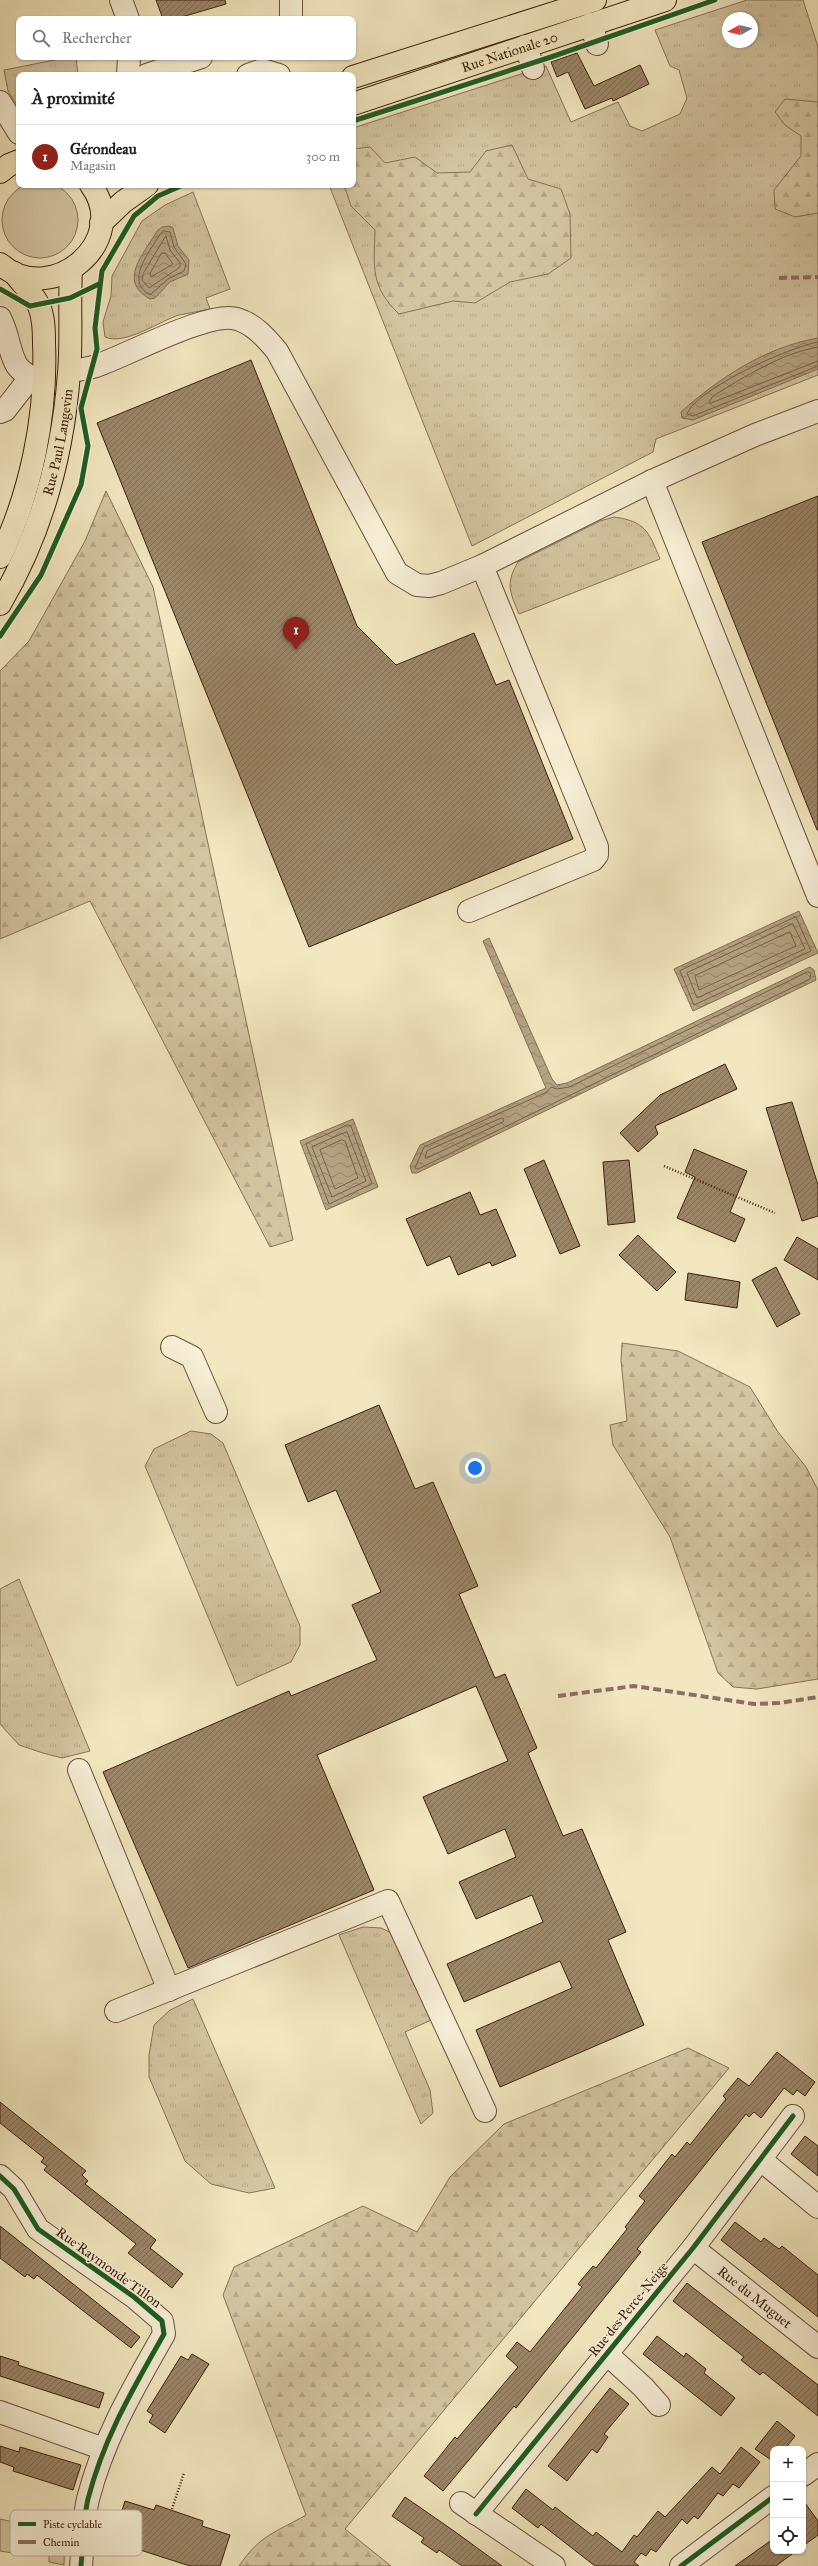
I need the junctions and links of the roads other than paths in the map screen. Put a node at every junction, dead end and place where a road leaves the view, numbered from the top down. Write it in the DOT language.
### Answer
graph roads {
  1 [pos="121,0"];
  2 [pos="290,0"];
  3 [pos="595,0"];
  4 [pos="665,0"];
  5 [pos="127,16"];
  6 [pos="291,16"];
  7 [pos="526,46"];
  8 [pos="129,60"];
  9 [pos="192,60"];
  10 [pos="533,68"];
  11 [pos="128,72"];
  12 [pos="155,72"];
  13 [pos="256,72"];
  14 [pos="269,72"];
  15 [pos="356,76"];
  16 [pos="0,102"];
  17 [pos="356,103"];
  18 [pos="16,128"];
  19 [pos="16,162"];
  20 [pos="0,172"];
  21 [pos="92,188"];
  22 [pos="143,188"];
  23 [pos="101,223"];
  24 [pos="7,269"];
  25 [pos="72,270"];
  26 [pos="0,318"];
  27 [pos="70,372"];
  28 [pos="37,379"];
  29 [pos="818,411"];
  30 [pos="0,412"];
  31 [pos="652,481"];
  32 [pos="0,557"];
  33 [pos="482,566"];
  34 [pos="0,604"];
  35 [pos="818,896"];
  36 [pos="469,911"];
  37 [pos="172,1347"];
  38 [pos="216,1412"];
  39 [pos="79,1770"];
  40 [pos="169,1990"];
  41 [pos="116,2011"];
  42 [pos="485,2111"];
  43 [pos="793,2116"];
  44 [pos="761,2160"];
  45 [pos="0,2176"];
  46 [pos="818,2207"];
  47 [pos="693,2248"];
  48 [pos="818,2347"];
  49 [pos="607,2354"];
  50 [pos="659,2405"];
  51 [pos="0,2412"];
  52 [pos="104,2449"];
  53 [pos="818,2464"];
  54 [pos="806,2473"];
  55 [pos="770,2500"];
  56 [pos="87,2510"];
  57 [pos="82,2556"];
  58 [pos="81,2566"];
  59 [pos="554,2566"];
  60 [pos="681,2566"];
  1 -- 5 [label="street"];
  2 -- 6 [label="street"];
  3 -- 15 [label="main road, Rue Nationale 20"];
  4 -- 7 [label="main road, Rue Nationale 20"];
  7 -- 10 [label="street"];
  7 -- 17 [label="main road, Rue Nationale 20"];
  8 -- 11 [label="street"];
  9 -- 12 [label="street"];
  13 -- 14 [label="street"];
  16 -- 18 [label="street"];
  19 -- 20 [label="main road"];
  21 -- 23 [label="main road"];
  22 -- 23 [label="main road"];
  23 -- 25 [label="main road"];
  24 -- 25 [label="main road"];
  24 -- 28 [label="main road, Rue Paul Langevin"];
  25 -- 27 [label="main road, Rue Paul Langevin"];
  26 -- 28 [label="street"];
  27 -- 28 [label="main road"];
  27 -- 33 [label="street"];
  27 -- 34 [label="main road, Rue Paul Langevin"];
  28 -- 30 [label="street"];
  28 -- 32 [label="main road, Rue Paul Langevin"];
  29 -- 31 [label="street"];
  31 -- 33 [label="street"];
  31 -- 35 [label="street"];
  33 -- 36 [label="street"];
  37 -- 38 [label="street"];
  39 -- 40 [label="street"];
  40 -- 41 [label="street"];
  40 -- 42 [label="street"];
  43 -- 44 [label="street, Rue des Perce-Neige"];
  44 -- 46 [label="street"];
  44 -- 47 [label="street, Rue des Perce-Neige"];
  45 -- 52 [label="street, Rue Raymonde Tillon"];
  47 -- 48 [label="street, Rue du Muguet"];
  47 -- 49 [label="street, Rue des Perce-Neige"];
  49 -- 50 [label="street"];
  49 -- 59 [label="street, Rue des Perce-Neige"];
  51 -- 52 [label="street"];
  52 -- 56 [label="street, Rue Raymonde Tillon"];
  53 -- 54 [label="street"];
  55 -- 60 [label="street"];
  57 -- 58 [label="street, Rue Raymonde Tillon"];
}
